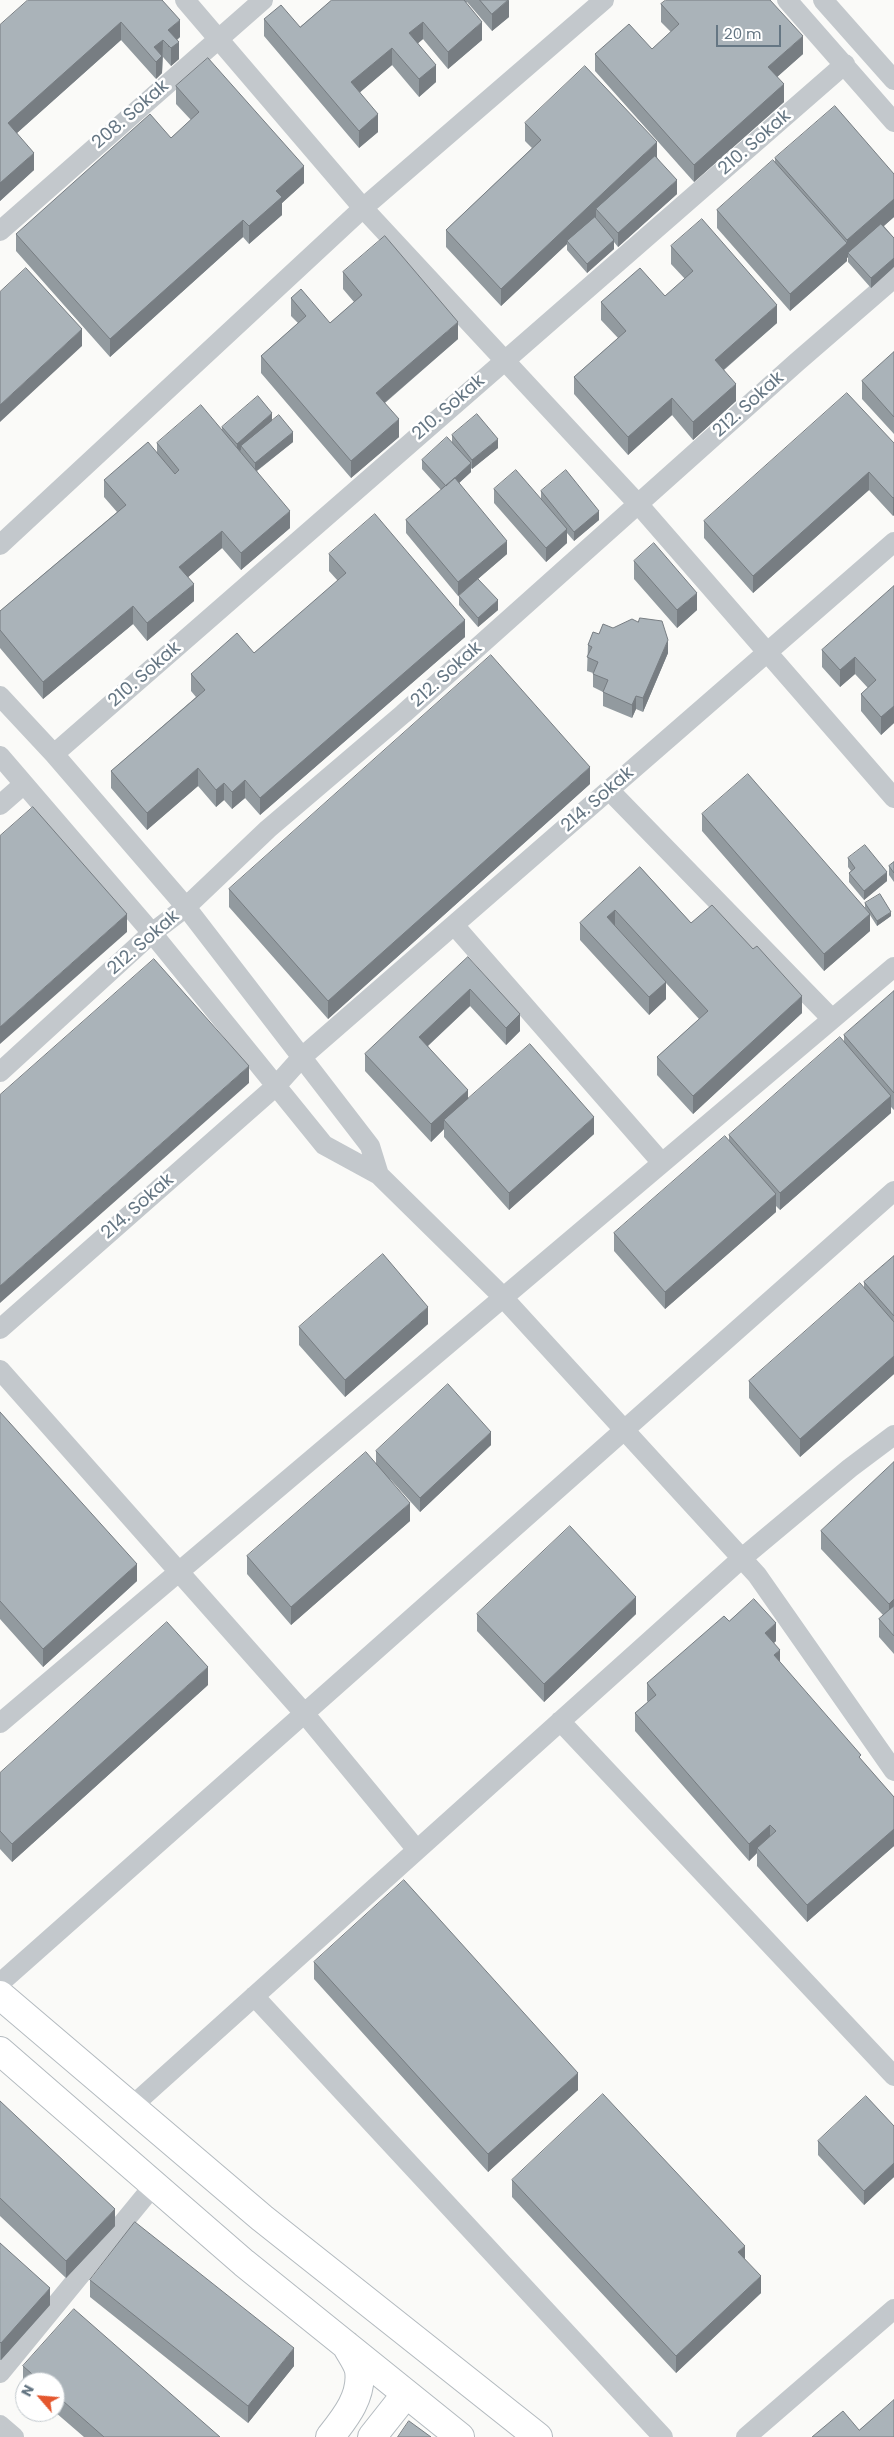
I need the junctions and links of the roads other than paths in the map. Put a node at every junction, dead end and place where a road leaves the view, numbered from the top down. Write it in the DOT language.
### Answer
graph roads {
  1 [pos="185,0"];
  2 [pos="263,0"];
  3 [pos="604,0"];
  4 [pos="787,0"];
  5 [pos="823,0"];
  6 [pos="218,38"];
  7 [pos="845,64"];
  8 [pos="894,80"];
  9 [pos="894,122"];
  10 [pos="363,208"];
  11 [pos="0,231"];
  12 [pos="894,278"];
  13 [pos="505,360"];
  14 [pos="639,505"];
  15 [pos="894,542"];
  16 [pos="0,545"];
  17 [pos="767,652"];
  18 [pos="0,696"];
  19 [pos="54,754"];
  20 [pos="0,756"];
  21 [pos="24,784"];
  22 [pos="609,790"];
  23 [pos="894,798"];
  24 [pos="0,805"];
  25 [pos="186,907"];
  26 [pos="454,925"];
  27 [pos="152,933"];
  28 [pos="894,966"];
  29 [pos="832,1019"];
  30 [pos="302,1057"];
  31 [pos="0,1072"];
  32 [pos="276,1086"];
  33 [pos="662,1163"];
  34 [pos="380,1175"];
  35 [pos="894,1191"];
  36 [pos="503,1298"];
  37 [pos="0,1329"];
  38 [pos="0,1370"];
  39 [pos="623,1429"];
  40 [pos="894,1436"];
  41 [pos="741,1559"];
  42 [pos="179,1572"];
  43 [pos="304,1713"];
  44 [pos="560,1721"];
  45 [pos="0,1723"];
  46 [pos="894,1771"];
  47 [pos="417,1850"];
  48 [pos="0,1983"];
  49 [pos="0,1995"];
  50 [pos="254,1996"];
  51 [pos="0,2051"];
  52 [pos="894,2076"];
  53 [pos="131,2107"];
  54 [pos="154,2185"];
  55 [pos="894,2309"];
  56 [pos="344,2342"];
  57 [pos="0,2374"];
  58 [pos="406,2394"];
  59 [pos="0,2425"];
  60 [pos="14,2437"];
  61 [pos="330,2437"];
  62 [pos="372,2437"];
  63 [pos="460,2437"];
  64 [pos="538,2437"];
  65 [pos="663,2437"];
  66 [pos="746,2437"];
  1 -- 6 [label="street"];
  2 -- 6 [label="street, 208. Sokak"];
  3 -- 10 [label="street"];
  4 -- 7 [label="street"];
  5 -- 8 [label="street"];
  6 -- 10 [label="street"];
  6 -- 11 [label="street, 208. Sokak"];
  7 -- 9 [label="street"];
  7 -- 13 [label="street, 210. Sokak"];
  10 -- 13 [label="street"];
  10 -- 16 [label="street"];
  12 -- 14 [label="street, 212. Sokak"];
  13 -- 14 [label="street"];
  13 -- 19 [label="street, 210. Sokak"];
  14 -- 17 [label="street"];
  14 -- 25 [label="street, 212. Sokak"];
  15 -- 17 [label="street, 214. Sokak"];
  17 -- 22 [label="street, 214. Sokak"];
  17 -- 23 [label="street"];
  18 -- 19 [label="street"];
  19 -- 25 [label="street"];
  20 -- 21 [label="street"];
  21 -- 24 [label="street"];
  21 -- 27 [label="street"];
  22 -- 26 [label="street, 214. Sokak"];
  22 -- 29 [label="street"];
  25 -- 27 [label="street, 212. Sokak"];
  25 -- 30 [label="street"];
  26 -- 30 [label="street, 214. Sokak"];
  26 -- 33 [label="street"];
  27 -- 31 [label="street, 212. Sokak"];
  27 -- 32 [label="street"];
  28 -- 29 [label="street"];
  29 -- 33 [label="street"];
  30 -- 32 [label="street, 214. Sokak"];
  30 -- 34 [label="street"];
  32 -- 34 [label="street"];
  32 -- 37 [label="street, 214. Sokak"];
  33 -- 36 [label="street"];
  34 -- 36 [label="street"];
  35 -- 39 [label="street"];
  36 -- 39 [label="street"];
  36 -- 42 [label="street"];
  38 -- 42 [label="street"];
  39 -- 41 [label="street"];
  39 -- 43 [label="street"];
  40 -- 41 [label="street"];
  41 -- 44 [label="street"];
  41 -- 46 [label="street"];
  42 -- 43 [label="street"];
  42 -- 45 [label="street"];
  43 -- 47 [label="street"];
  43 -- 48 [label="street"];
  44 -- 47 [label="street"];
  44 -- 52 [label="street"];
  47 -- 50 [label="street"];
  49 -- 53 [label="main road"];
  50 -- 53 [label="street"];
  50 -- 65 [label="street"];
  51 -- 54 [label="main road"];
  53 -- 64 [label="main road"];
  54 -- 56 [label="main road"];
  54 -- 57 [label="street"];
  55 -- 66 [label="street"];
  56 -- 58 [label="main road"];
  56 -- 61 [label="main road"];
  58 -- 62 [label="main road"];
  58 -- 63 [label="main road"];
  59 -- 60 [label="street"];
}
